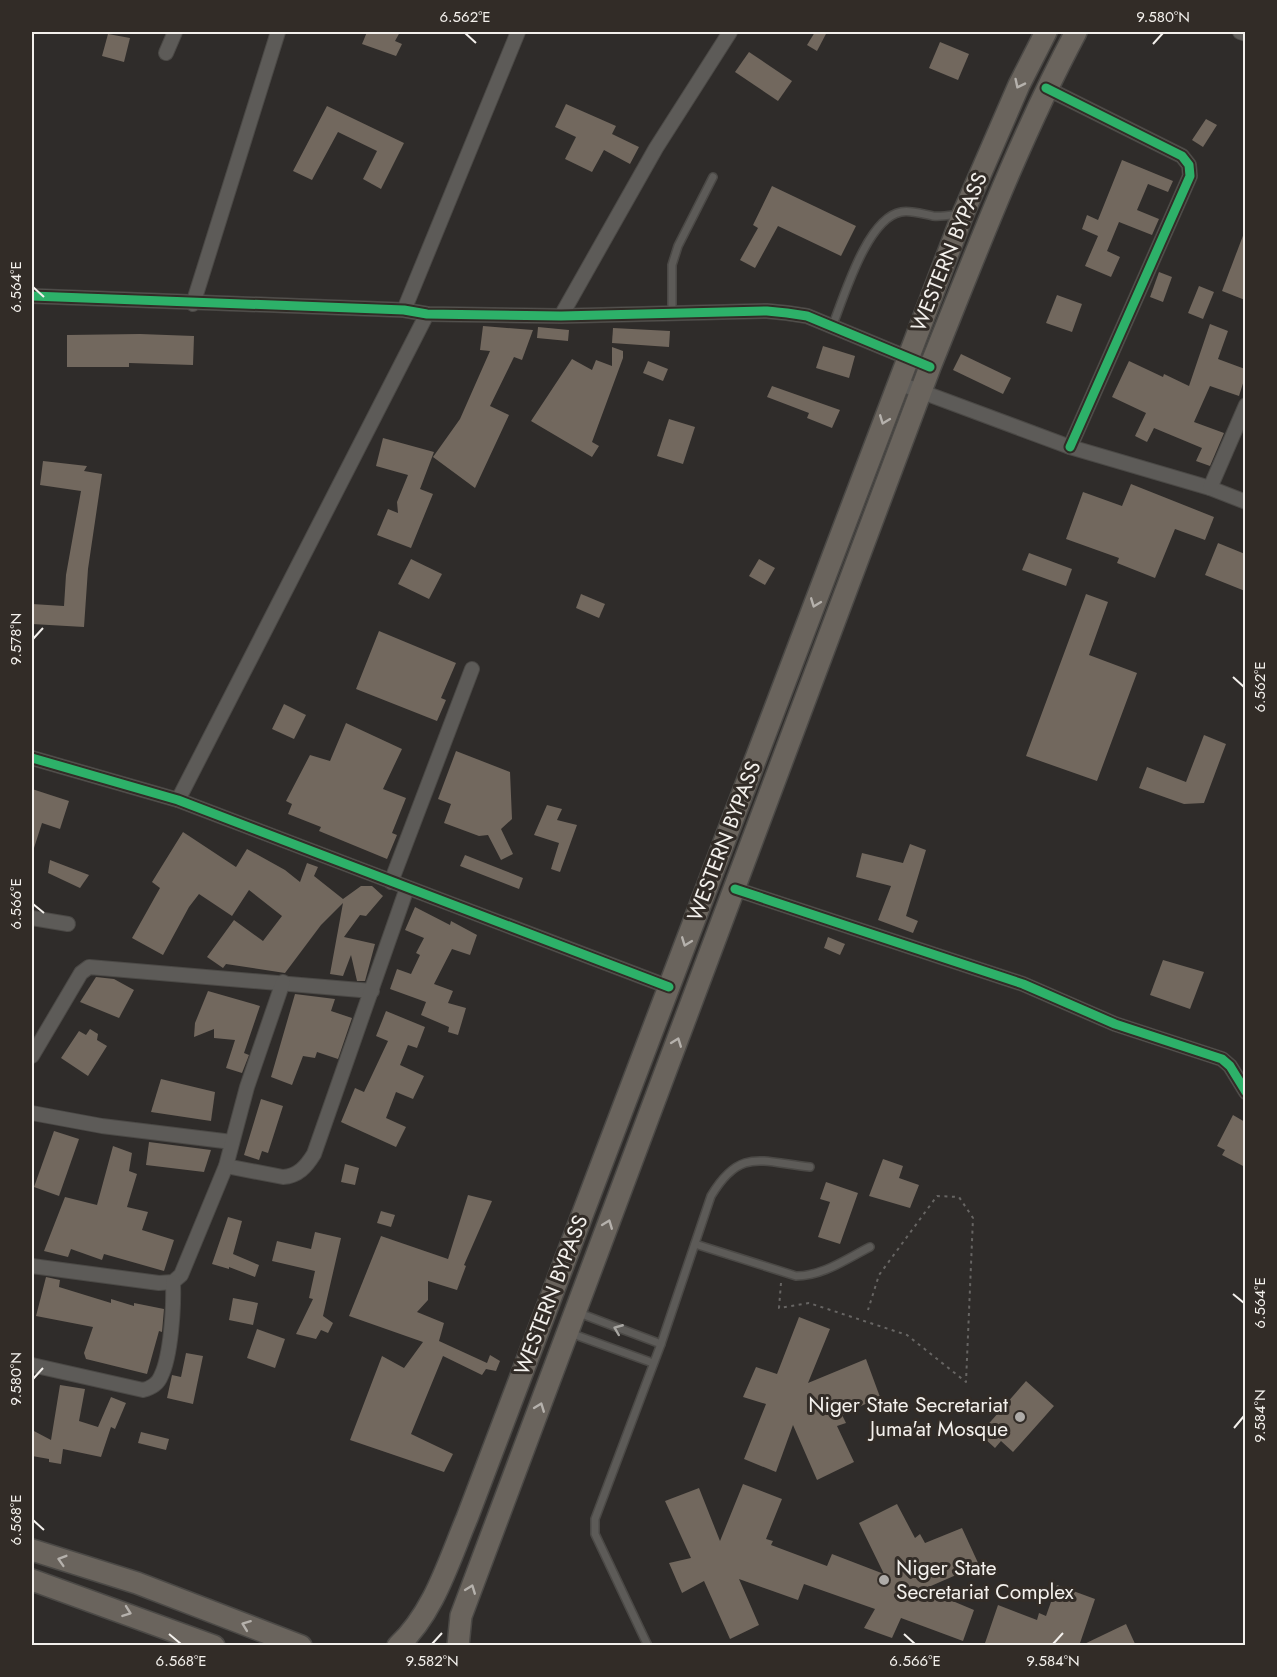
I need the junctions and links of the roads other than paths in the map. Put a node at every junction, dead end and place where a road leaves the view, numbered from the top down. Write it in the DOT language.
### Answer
graph roads {
  1 [pos="176,32"];
  2 [pos="278,32"];
  3 [pos="518,32"];
  4 [pos="730,32"];
  5 [pos="1046,32"];
  6 [pos="1076,32"];
  7 [pos="1240,32"];
  8 [pos="1245,34"];
  9 [pos="166,53"];
  10 [pos="1046,88"];
  11 [pos="713,177"];
  12 [pos="963,214"];
  13 [pos="32,296"];
  14 [pos="193,304"];
  15 [pos="404,310"];
  16 [pos="427,314"];
  17 [pos="672,314"];
  18 [pos="561,316"];
  19 [pos="832,327"];
  20 [pos="907,359"];
  21 [pos="930,367"];
  22 [pos="898,383"];
  23 [pos="922,391"];
  24 [pos="1245,405"];
  25 [pos="1070,447"];
  26 [pos="1210,488"];
  27 [pos="1245,502"];
  28 [pos="472,669"];
  29 [pos="32,758"];
  30 [pos="178,800"];
  31 [pos="391,882"];
  32 [pos="407,888"];
  33 [pos="735,889"];
  34 [pos="32,918"];
  35 [pos="68,924"];
  36 [pos="283,982"];
  37 [pos="669,987"];
  38 [pos="372,991"];
  39 [pos="32,1056"];
  40 [pos="1245,1092"];
  41 [pos="32,1113"];
  42 [pos="232,1142"];
  43 [pos="226,1166"];
  44 [pos="810,1167"];
  45 [pos="695,1244"];
  46 [pos="870,1247"];
  47 [pos="32,1266"];
  48 [pos="174,1282"];
  49 [pos="575,1312"];
  50 [pos="568,1332"];
  51 [pos="661,1344"];
  52 [pos="653,1363"];
  53 [pos="32,1365"];
  54 [pos="32,1550"];
  55 [pos="32,1580"];
  56 [pos="214,1646"];
  57 [pos="301,1646"];
  58 [pos="398,1646"];
  59 [pos="458,1646"];
  60 [pos="648,1646"];
  1 -- 9 [label="street"];
  2 -- 14 [label="street"];
  3 -- 15 [label="street"];
  4 -- 18 [label="street"];
  5 -- 12 [label="main road, WESTERN BYPASS, one-way"];
  6 -- 10 [label="main road, WESTERN BYPASS"];
  7 -- 8 [label="street"];
  10 -- 21 [label="main road, WESTERN BYPASS"];
  10 -- 25 [label="street"];
  11 -- 17 [label="lane"];
  12 -- 19 [label="lane"];
  12 -- 20 [label="main road, WESTERN BYPASS"];
  13 -- 14 [label="street"];
  14 -- 15 [label="street"];
  15 -- 16 [label="street"];
  16 -- 18 [label="street"];
  16 -- 30 [label="street"];
  17 -- 18 [label="street"];
  17 -- 19 [label="street"];
  19 -- 20 [label="street"];
  20 -- 21 [label="street"];
  20 -- 22 [label="main road, WESTERN BYPASS"];
  21 -- 23 [label="main road, WESTERN BYPASS"];
  22 -- 23 [label="street"];
  22 -- 37 [label="main road, WESTERN BYPASS, one-way"];
  23 -- 25 [label="street"];
  23 -- 33 [label="main road, WESTERN BYPASS"];
  24 -- 26 [label="street"];
  25 -- 26 [label="street"];
  26 -- 27 [label="street"];
  28 -- 31 [label="street"];
  29 -- 30 [label="street"];
  30 -- 31 [label="street"];
  31 -- 32 [label="street"];
  32 -- 37 [label="street"];
  32 -- 38 [label="street"];
  33 -- 40 [label="street"];
  49 -- 33 [label="main road, WESTERN BYPASS, one-way"];
  34 -- 35 [label="street"];
  36 -- 38 [label="street"];
  36 -- 39 [label="street"];
  36 -- 42 [label="street"];
  37 -- 58 [label="main road, WESTERN BYPASS"];
  38 -- 43 [label="street"];
  41 -- 42 [label="street"];
  42 -- 43 [label="street"];
  43 -- 48 [label="street"];
  44 -- 45 [label="lane"];
  45 -- 46 [label="lane"];
  45 -- 51 [label="lane"];
  47 -- 48 [label="street"];
  48 -- 53 [label="street"];
  49 -- 50 [label="main road, WESTERN BYPASS"];
  51 -- 49 [label="lane, one-way"];
  50 -- 52 [label="lane"];
  59 -- 50 [label="main road, WESTERN BYPASS, one-way"];
  51 -- 52 [label="lane"];
  52 -- 60 [label="lane"];
  57 -- 54 [label="main road, one-way"];
  55 -- 56 [label="main road, one-way"];
}
